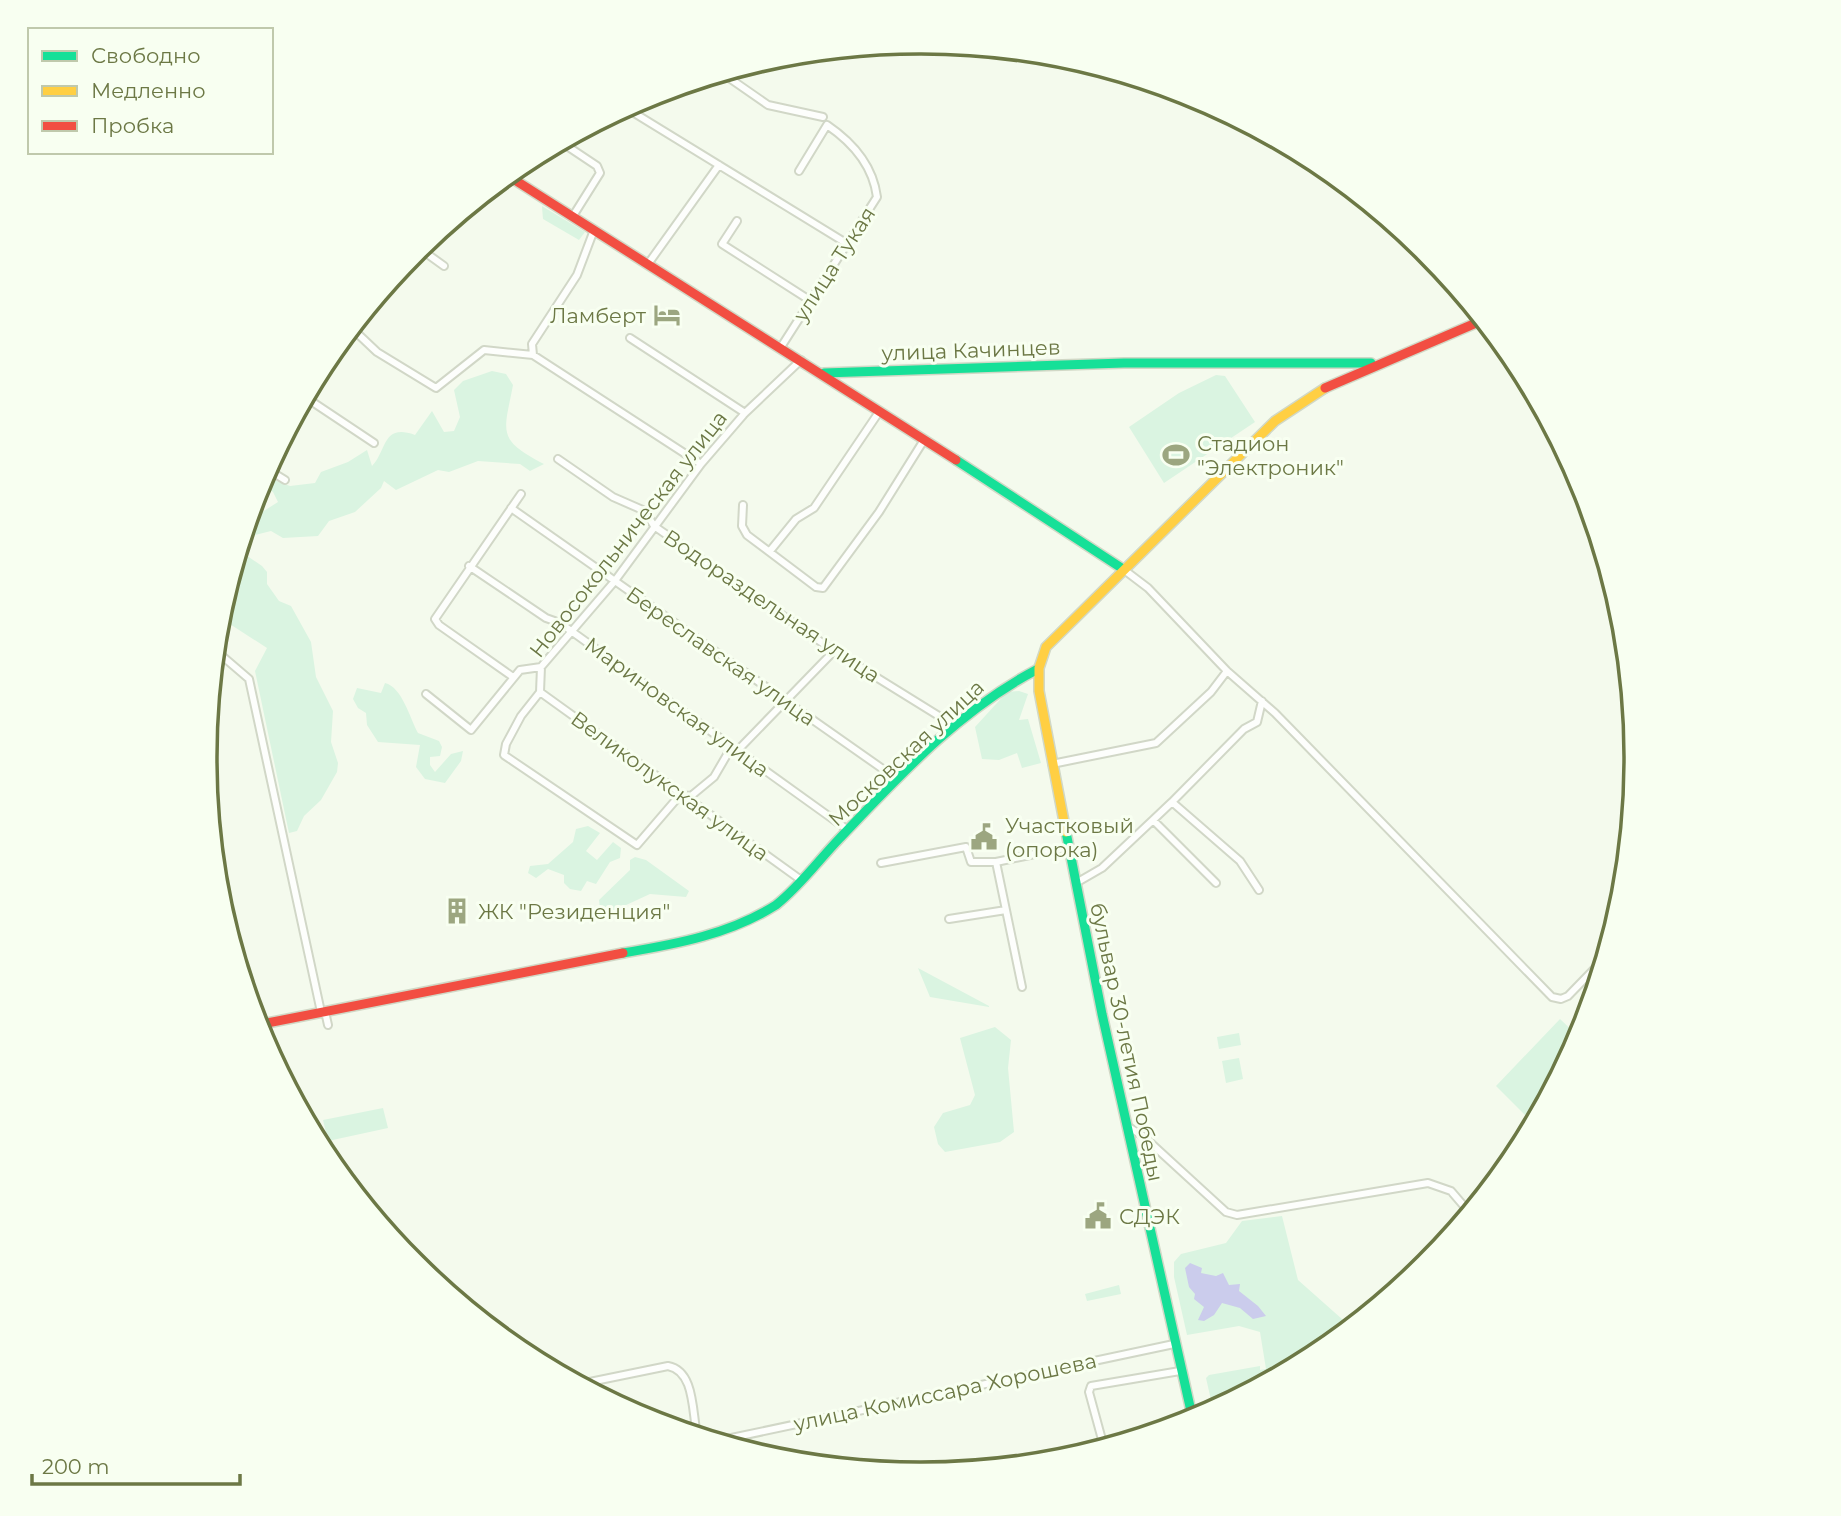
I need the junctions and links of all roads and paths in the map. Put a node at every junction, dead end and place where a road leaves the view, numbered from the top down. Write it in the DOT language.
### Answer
graph roads {
  1 [pos="731,80"];
  2 [pos="637,115"];
  3 [pos="823,117"];
  4 [pos="570,148"];
  5 [pos="719,165"];
  6 [pos="799,171"];
  7 [pos="518,182"];
  8 [pos="573,216"];
  9 [pos="737,221"];
  10 [pos="594,230"];
  11 [pos="846,243"];
  12 [pos="428,255"];
  13 [pos="648,264"];
  14 [pos="444,266"];
  15 [pos="811,301"];
  16 [pos="1474,324"];
  17 [pos="359,335"];
  18 [pos="630,338"];
  19 [pos="780,347"];
  20 [pos="533,355"];
  21 [pos="801,360"];
  22 [pos="1380,364"];
  23 [pos="824,373"];
  24 [pos="313,402"];
  25 [pos="879,412"];
  26 [pos="746,413"];
  27 [pos="924,440"];
  28 [pos="374,443"];
  29 [pos="558,459"];
  30 [pos="701,464"];
  31 [pos="276,475"];
  32 [pos="285,480"];
  33 [pos="521,494"];
  34 [pos="743,505"];
  35 [pos="511,508"];
  36 [pos="654,526"];
  37 [pos="770,551"];
  38 [pos="469,566"];
  39 [pos="1123,569"];
  40 [pos="614,582"];
  41 [pos="572,632"];
  42 [pos="834,651"];
  43 [pos="224,658"];
  44 [pos="541,667"];
  45 [pos="1038,669"];
  46 [pos="1227,671"];
  47 [pos="513,677"];
  48 [pos="540,692"];
  49 [pos="426,694"];
  50 [pos="785,700"];
  51 [pos="1262,701"];
  52 [pos="955,726"];
  53 [pos="738,750"];
  54 [pos="1052,764"];
  55 [pos="897,779"];
  56 [pos="680,795"];
  57 [pos="1172,802"];
  58 [pos="1153,820"];
  59 [pos="848,830"];
  60 [pos="1069,847"];
  61 [pos="996,862"];
  62 [pos="881,863"];
  63 [pos="801,880"];
  64 [pos="1076,883"];
  65 [pos="1216,883"];
  66 [pos="1259,890"];
  67 [pos="1006,910"];
  68 [pos="949,919"];
  69 [pos="1590,973"];
  70 [pos="1023,987"];
  71 [pos="321,1012"];
  72 [pos="268,1023"];
  73 [pos="328,1025"];
  74 [pos="1125,1125"];
  75 [pos="1463,1205"];
  76 [pos="1174,1344"];
  77 [pos="1180,1371"];
  78 [pos="595,1381"];
  79 [pos="1190,1408"];
  80 [pos="694,1424"];
  81 [pos="741,1437"];
  82 [pos="737,1438"];
  83 [pos="1102,1438"];
  1 -- 3 [label="street"];
  2 -- 5 [label="street"];
  4 -- 8 [label="street"];
  5 -- 11 [label="street"];
  5 -- 13 [label="street"];
  6 -- 11 [label="street, улица Тукая"];
  7 -- 8 [label="main road"];
  8 -- 10 [label="main road"];
  9 -- 15 [label="street"];
  10 -- 13 [label="main road"];
  10 -- 20 [label="street"];
  11 -- 15 [label="street, улица Тукая"];
  12 -- 14 [label="street"];
  13 -- 19 [label="main road"];
  15 -- 19 [label="street, улица Тукая"];
  16 -- 22 [label="main road, улица Качинцев"];
  17 -- 20 [label="street"];
  18 -- 26 [label="street"];
  19 -- 21 [label="main road"];
  20 -- 30 [label="street"];
  21 -- 23 [label="main road"];
  21 -- 26 [label="street, Новосокольническая улица"];
  22 -- 23 [label="main road, улица Качинцев"];
  22 -- 39 [label="main road"];
  23 -- 25 [label="main road"];
  24 -- 28 [label="street"];
  25 -- 27 [label="main road"];
  25 -- 37 [label="street"];
  26 -- 30 [label="street, Новосокольническая улица"];
  27 -- 37 [label="street"];
  27 -- 39 [label="main road"];
  29 -- 36 [label="street, Водораздельная улица"];
  30 -- 36 [label="street, Новосокольническая улица"];
  31 -- 32 [label="street"];
  33 -- 35 [label="street"];
  34 -- 37 [label="street"];
  35 -- 38 [label="street"];
  35 -- 40 [label="street, Береславская улица"];
  36 -- 40 [label="street, Новосокольническая улица"];
  36 -- 42 [label="street, Водораздельная улица"];
  38 -- 41 [label="street, Мариновская улица"];
  38 -- 47 [label="street"];
  39 -- 45 [label="main road"];
  39 -- 46 [label="street"];
  40 -- 41 [label="street, Новосокольническая улица"];
  40 -- 50 [label="street, Береславская улица"];
  41 -- 44 [label="street, Новосокольническая улица"];
  41 -- 53 [label="street, Мариновская улица"];
  42 -- 50 [label="street"];
  42 -- 52 [label="street, Водораздельная улица"];
  43 -- 71 [label="street"];
  44 -- 47 [label="street"];
  44 -- 48 [label="street, Новосокольническая улица"];
  45 -- 52 [label="main road, Московская улица"];
  45 -- 54 [label="main road, бульвар 30-летия Победы"];
  46 -- 51 [label="street"];
  46 -- 54 [label="street"];
  47 -- 49 [label="street"];
  48 -- 56 [label="street, Великолукская улица"];
  48 -- 56 [label="street, Новосокольническая улица"];
  50 -- 53 [label="street"];
  50 -- 55 [label="street, Береславская улица"];
  51 -- 57 [label="street"];
  51 -- 69 [label="street"];
  52 -- 55 [label="main road, Московская улица"];
  53 -- 56 [label="street"];
  53 -- 59 [label="street, Мариновская улица"];
  54 -- 60 [label="main road, бульвар 30-летия Победы"];
  55 -- 59 [label="main road, Московская улица"];
  56 -- 63 [label="street, Великолукская улица"];
  57 -- 58 [label="street"];
  57 -- 66 [label="street"];
  58 -- 64 [label="street"];
  58 -- 65 [label="street"];
  59 -- 63 [label="main road, Московская улица"];
  60 -- 61 [label="street"];
  60 -- 64 [label="main road, бульвар 30-летия Победы"];
  61 -- 62 [label="street"];
  61 -- 67 [label="street"];
  63 -- 71 [label="main road, Московская улица"];
  64 -- 74 [label="main road, бульвар 30-летия Победы"];
  67 -- 68 [label="street"];
  67 -- 70 [label="street"];
  71 -- 72 [label="main road, Московская улица"];
  71 -- 73 [label="street"];
  74 -- 75 [label="street"];
  74 -- 76 [label="main road, бульвар 30-летия Победы"];
  76 -- 77 [label="main road, бульвар 30-летия Победы"];
  76 -- 81 [label="street, улица Комиссара Хорошева"];
  77 -- 79 [label="main road, бульвар 30-летия Победы"];
  77 -- 83 [label="street"];
  78 -- 80 [label="street"];
  81 -- 82 [label="street, улица Комиссара Хорошева"];
}
